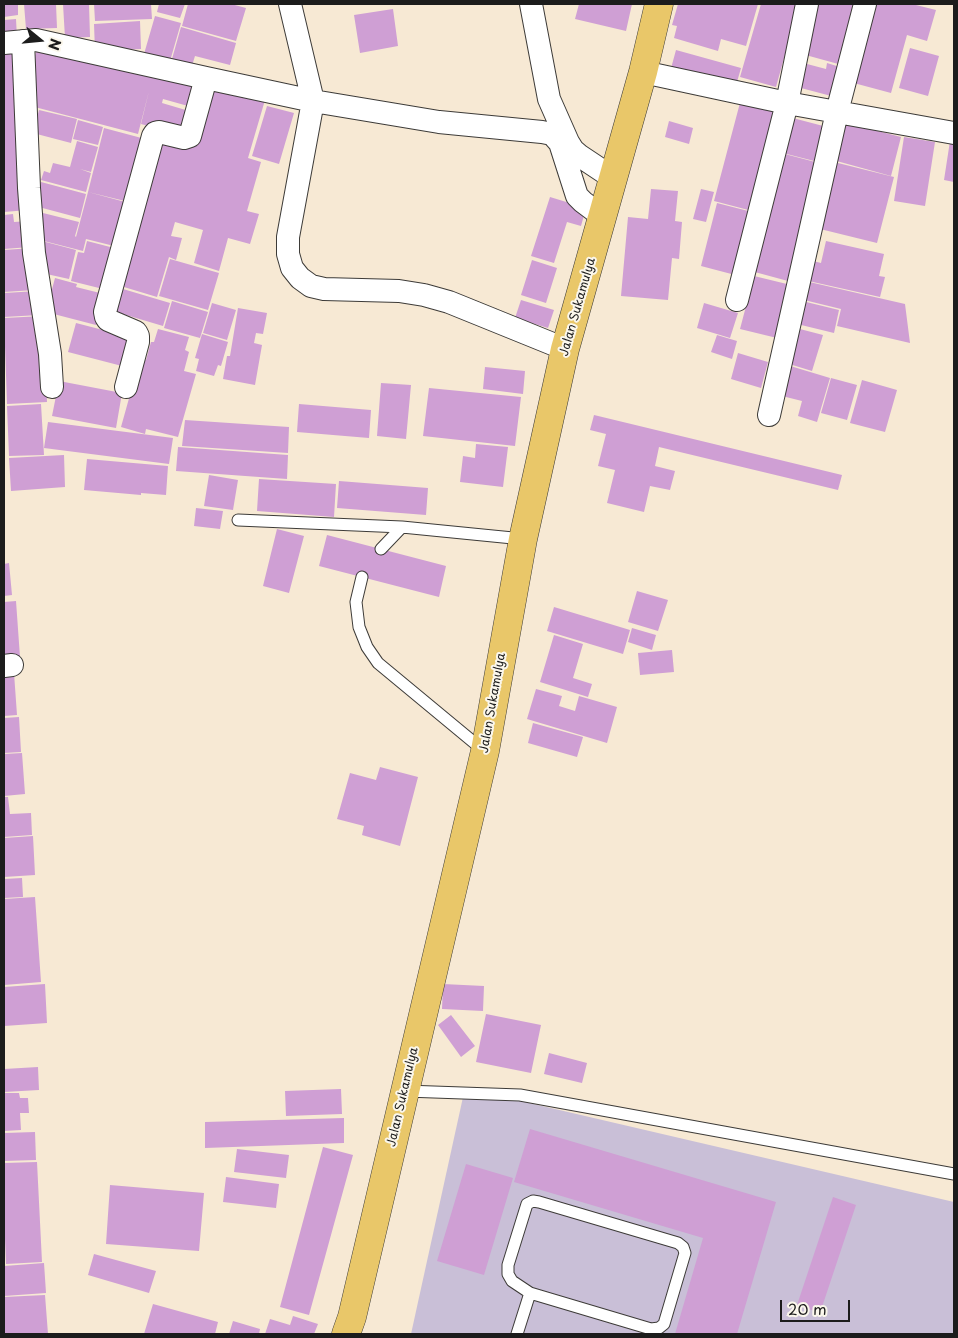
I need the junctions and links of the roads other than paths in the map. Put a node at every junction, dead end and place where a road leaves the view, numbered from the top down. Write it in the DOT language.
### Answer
graph roads {
  1 [pos="290,4"];
  2 [pos="531,4"];
  3 [pos="659,4"];
  4 [pos="807,4"];
  5 [pos="865,4"];
  6 [pos="13,42"];
  7 [pos="643,72"];
  8 [pos="206,78"];
  9 [pos="313,100"];
  10 [pos="787,103"];
  11 [pos="837,112"];
  12 [pos="954,133"];
  13 [pos="612,178"];
  14 [pos="603,217"];
  15 [pos="737,300"];
  16 [pos="565,350"];
  17 [pos="52,387"];
  18 [pos="126,387"];
  19 [pos="769,415"];
  20 [pos="238,520"];
  21 [pos="402,527"];
  22 [pos="523,539"];
  23 [pos="381,549"];
  24 [pos="362,577"];
  25 [pos="485,751"];
  26 [pos="405,1091"];
  27 [pos="954,1174"];
  28 [pos="530,1293"];
  29 [pos="346,1334"];
  30 [pos="517,1334"];
  1 -- 9 [label="street"];
  2 -- 13 [label="street"];
  3 -- 7 [label="main road, Jalan Sukamulya"];
  4 -- 10 [label="street"];
  5 -- 11 [label="street"];
  6 -- 8 [label="street"];
  6 -- 17 [label="street"];
  7 -- 10 [label="street"];
  7 -- 13 [label="main road, Jalan Sukamulya"];
  8 -- 9 [label="street"];
  8 -- 18 [label="street"];
  9 -- 14 [label="street"];
  9 -- 16 [label="street"];
  10 -- 11 [label="street"];
  10 -- 15 [label="street"];
  11 -- 12 [label="street"];
  11 -- 19 [label="street"];
  13 -- 14 [label="main road, Jalan Sukamulya"];
  14 -- 16 [label="main road, Jalan Sukamulya"];
  16 -- 22 [label="main road, Jalan Sukamulya"];
  20 -- 21 [label="lane"];
  21 -- 22 [label="lane"];
  21 -- 23 [label="lane"];
  22 -- 25 [label="main road, Jalan Sukamulya"];
  24 -- 25 [label="lane"];
  25 -- 26 [label="main road, Jalan Sukamulya"];
  26 -- 27 [label="lane"];
  26 -- 29 [label="main road, Jalan Sukamulya"];
  28 -- 28 [label="lane"];
  28 -- 30 [label="lane"];
}
